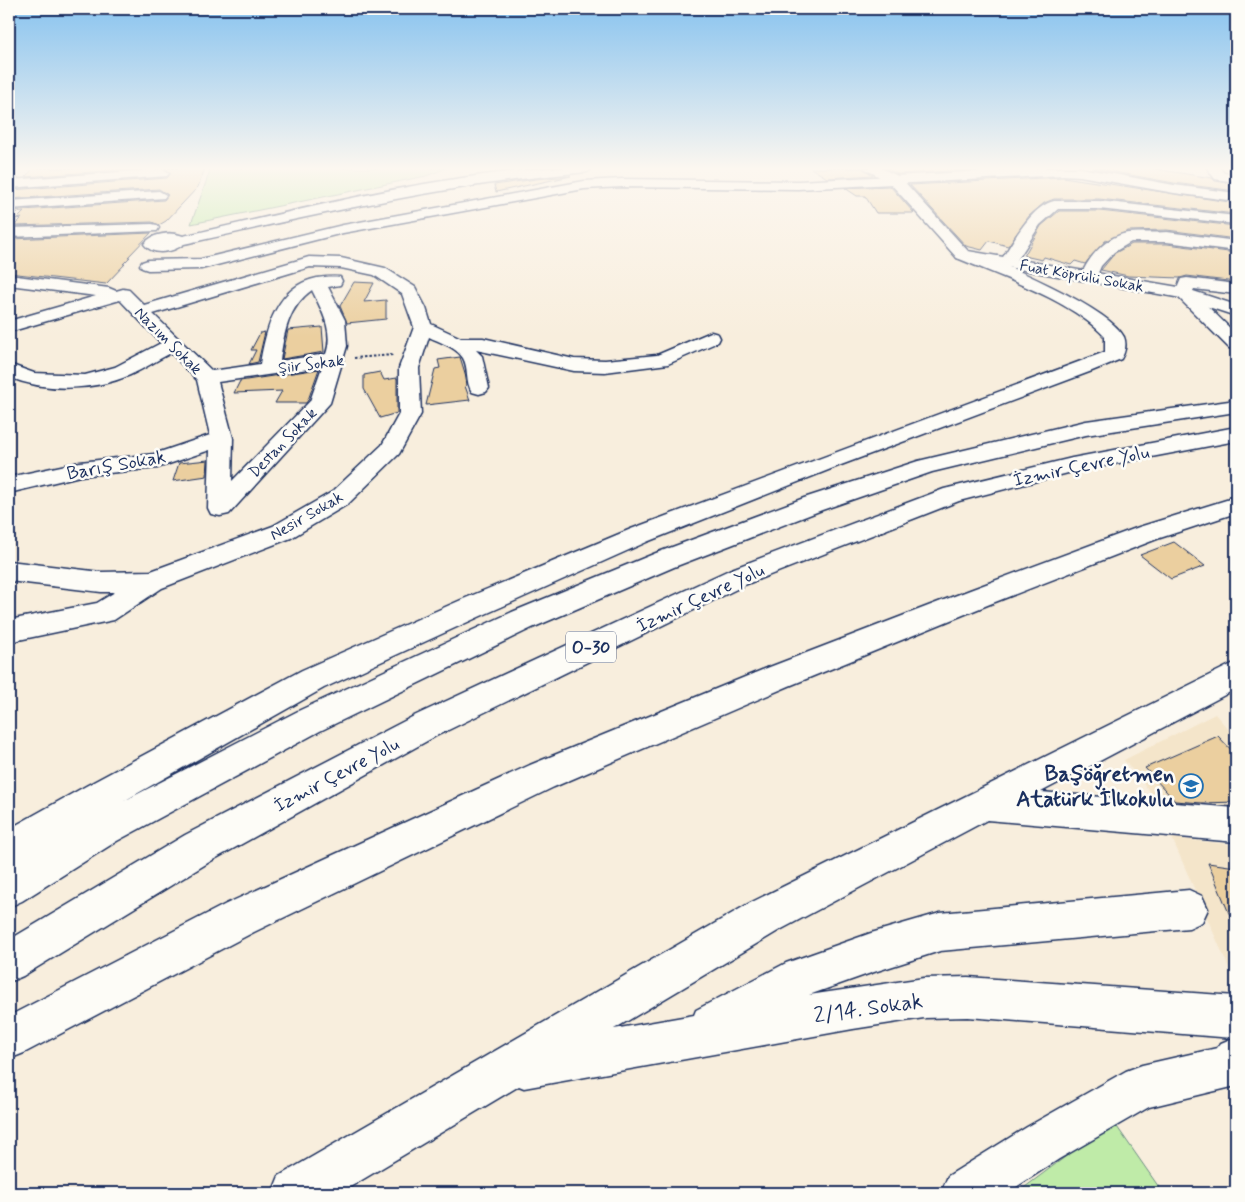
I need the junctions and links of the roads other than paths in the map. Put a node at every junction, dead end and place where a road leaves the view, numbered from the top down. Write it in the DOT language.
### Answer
graph roads {
  1 [pos="103,224"];
  2 [pos="159,224"];
  3 [pos="256,224"];
  4 [pos="369,224"];
  5 [pos="935,224"];
  6 [pos="1033,224"];
  7 [pos="98,230"];
  8 [pos="9,233"];
  9 [pos="159,238"];
  10 [pos="1236,246"];
  11 [pos="963,255"];
  12 [pos="1008,262"];
  13 [pos="148,265"];
  14 [pos="383,274"];
  15 [pos="1088,276"];
  16 [pos="9,280"];
  17 [pos="318,284"];
  18 [pos="1236,289"];
  19 [pos="1184,293"];
  20 [pos="123,294"];
  21 [pos="1236,311"];
  22 [pos="141,312"];
  23 [pos="9,327"];
  24 [pos="422,327"];
  25 [pos="711,338"];
  26 [pos="173,344"];
  27 [pos="458,344"];
  28 [pos="1236,344"];
  29 [pos="333,359"];
  30 [pos="269,369"];
  31 [pos="9,370"];
  32 [pos="207,378"];
  33 [pos="479,388"];
  34 [pos="1236,406"];
  35 [pos="1226,435"];
  36 [pos="222,438"];
  37 [pos="9,485"];
  38 [pos="1236,505"];
  39 [pos="220,508"];
  40 [pos="9,571"];
  41 [pos="153,580"];
  42 [pos="9,631"];
  43 [pos="1236,675"];
  44 [pos="987,804"];
  45 [pos="1236,825"];
  46 [pos="9,850"];
  47 [pos="9,888"];
  48 [pos="1189,909"];
  49 [pos="9,962"];
  50 [pos="1236,1029"];
  51 [pos="691,1036"];
  52 [pos="9,1038"];
  53 [pos="506,1069"];
  54 [pos="296,1193"];
  55 [pos="965,1193"];
  1 -- 7 [label="main road"];
  2 -- 9 [label="main road"];
  3 -- 9 [label="main road"];
  4 -- 13 [label="main road"];
  5 -- 11 [label="main road"];
  6 -- 12 [label="main road"];
  7 -- 8 [label="main road"];
  7 -- 9 [label="main road"];
  9 -- 13 [label="main road, Nazım Sokak"];
  10 -- 15 [label="main road"];
  11 -- 12 [label="main road, Fuat Köprülü Sokak"];
  11 -- 46 [label="main road"];
  12 -- 15 [label="main road, Fuat Köprülü Sokak"];
  13 -- 20 [label="main road, Nazım Sokak"];
  14 -- 17 [label="main road"];
  14 -- 22 [label="main road"];
  14 -- 24 [label="main road"];
  15 -- 19 [label="main road, Fuat Köprülü Sokak"];
  16 -- 20 [label="main road"];
  17 -- 29 [label="main road, Destan Sokak"];
  17 -- 30 [label="main road"];
  18 -- 19 [label="main road"];
  19 -- 21 [label="main road, Fuat Köprülü Sokak"];
  19 -- 28 [label="main road"];
  20 -- 22 [label="main road, Nazım Sokak"];
  20 -- 23 [label="main road"];
  22 -- 26 [label="main road, Nazım Sokak"];
  24 -- 27 [label="main road"];
  24 -- 41 [label="main road, Nesir Sokak"];
  25 -- 27 [label="main road"];
  26 -- 31 [label="main road"];
  26 -- 32 [label="main road, Nazım Sokak"];
  27 -- 33 [label="main road"];
  29 -- 30 [label="main road, Şiir Sokak"];
  29 -- 39 [label="main road, Destan Sokak"];
  30 -- 32 [label="main road, Şiir Sokak"];
  32 -- 36 [label="main road, Nazım Sokak"];
  34 -- 47 [label="main road, İzmir Çevre Yolu / O-30"];
  35 -- 49 [label="main road, İzmir Çevre Yolu / O-30"];
  36 -- 37 [label="main road, Barış Sokak"];
  36 -- 39 [label="main road, Nazım Sokak"];
  38 -- 52 [label="main road"];
  40 -- 41 [label="main road"];
  41 -- 42 [label="main road"];
  43 -- 44 [label="main road"];
  44 -- 45 [label="main road"];
  44 -- 53 [label="main road"];
  48 -- 51 [label="main road"];
  50 -- 51 [label="main road, 2/14. Sokak"];
  50 -- 55 [label="main road, 2/14. Sokak"];
  51 -- 53 [label="main road, 2/14. Sokak"];
  53 -- 54 [label="main road"];
}
